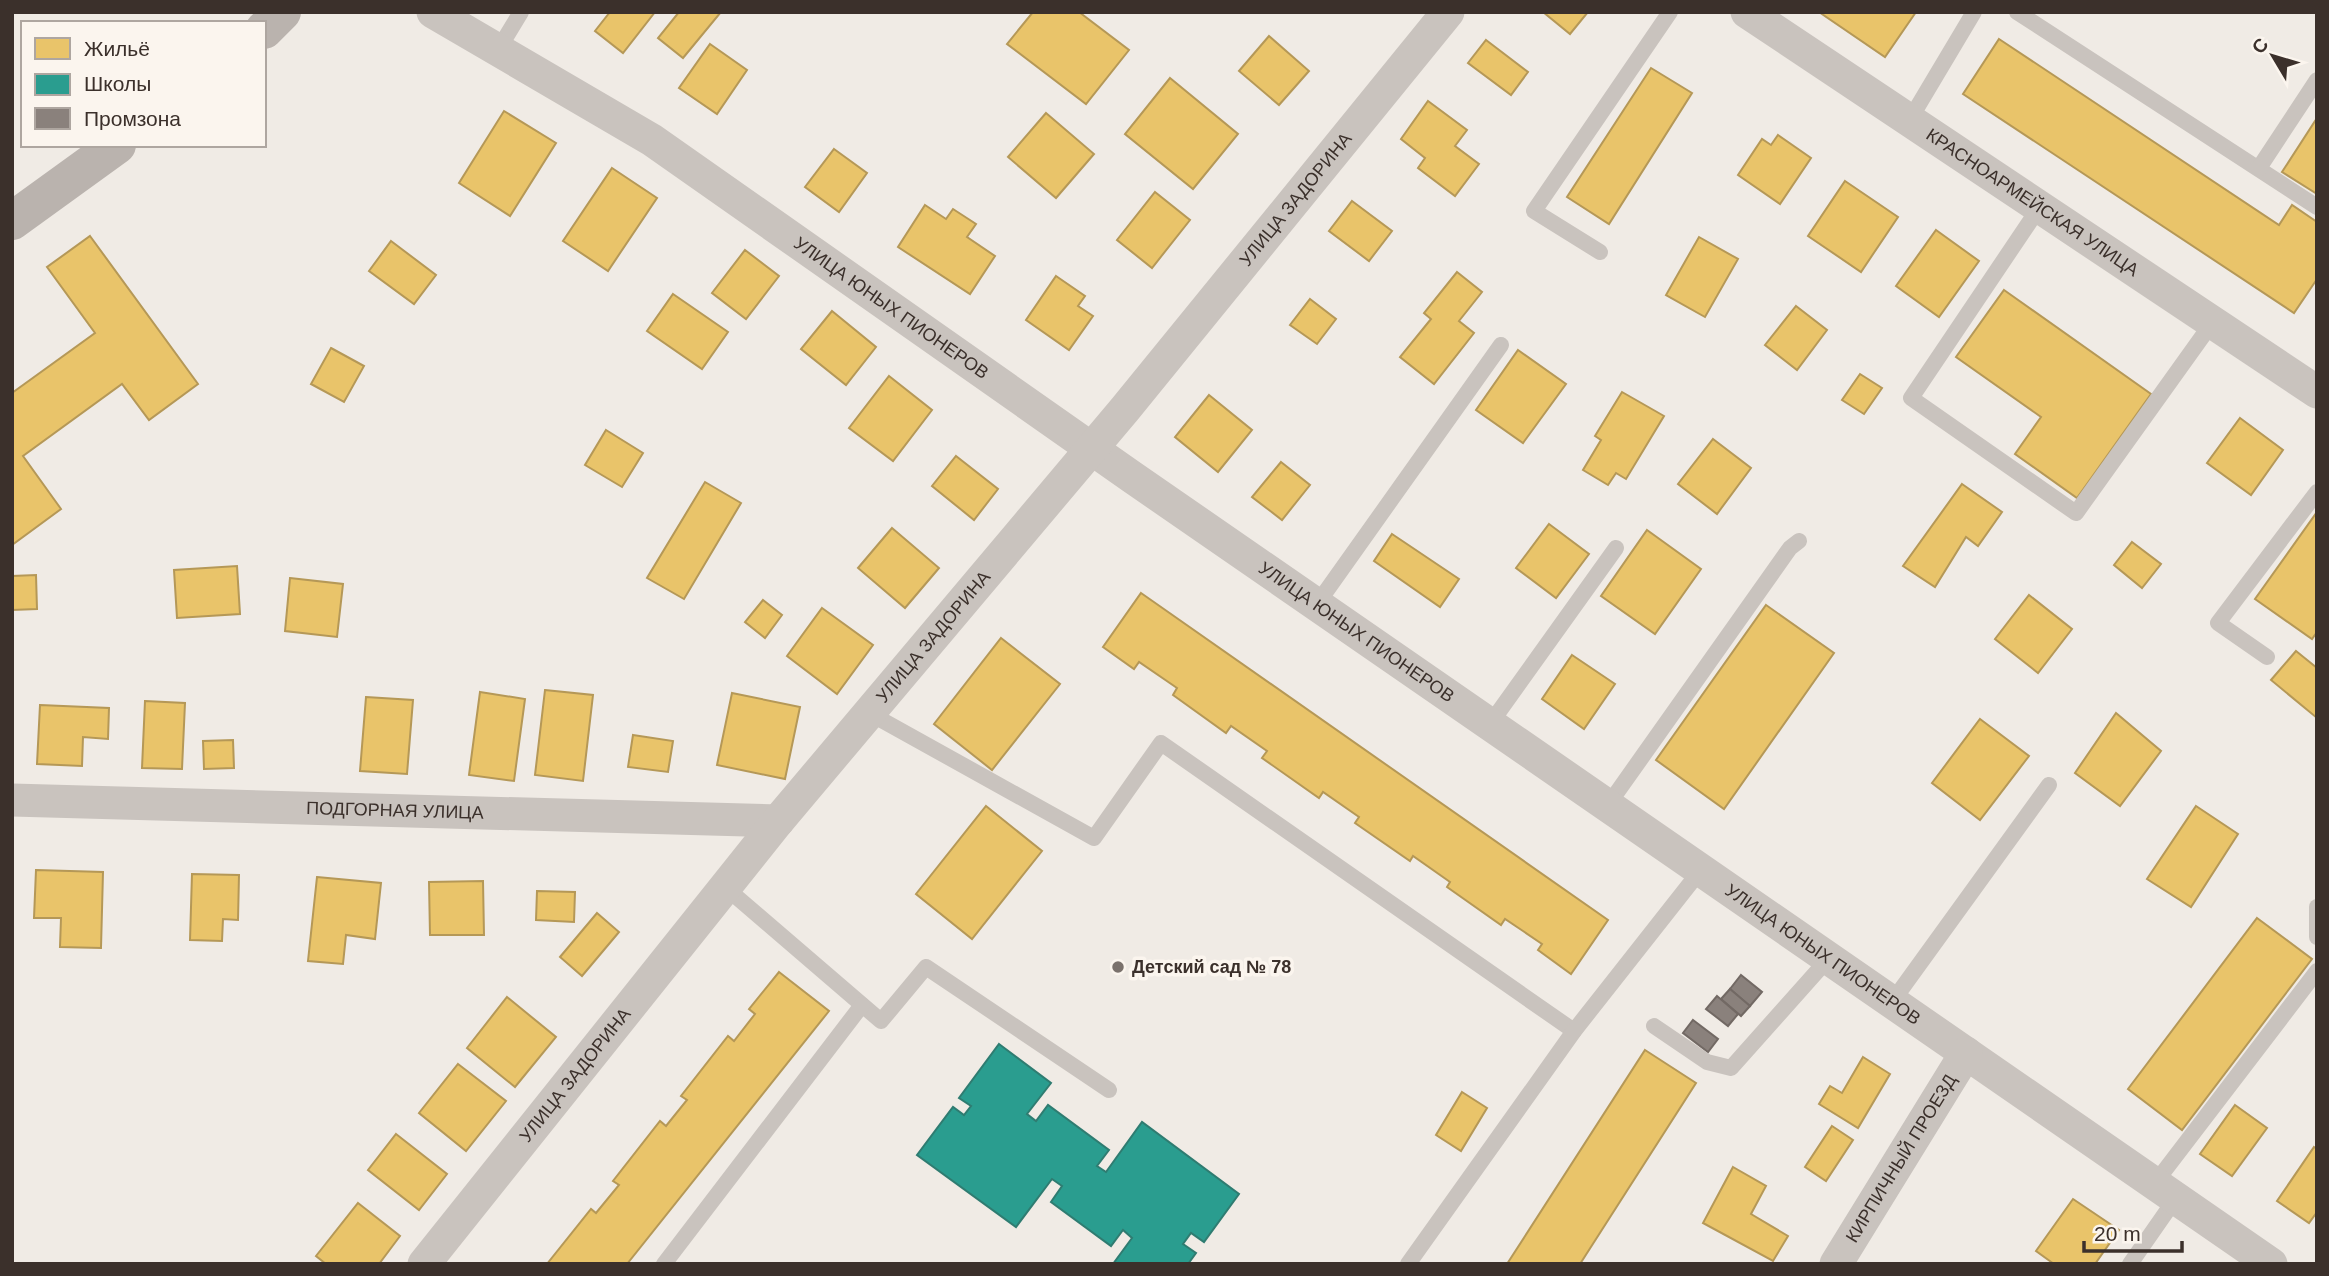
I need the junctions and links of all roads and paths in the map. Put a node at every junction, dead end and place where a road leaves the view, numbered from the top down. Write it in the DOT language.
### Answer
graph roads {
  1 [pos="282,12"];
  2 [pos="433,12"];
  3 [pos="521,12"];
  4 [pos="1448,12"];
  5 [pos="1670,12"];
  6 [pos="1747,12"];
  7 [pos="1974,12"];
  8 [pos="2017,12"];
  9 [pos="266,28"];
  10 [pos="498,50"];
  11 [pos="2317,80"];
  12 [pos="1909,121"];
  13 [pos="114,147"];
  14 [pos="2259,168"];
  15 [pos="2317,207"];
  16 [pos="2039,208"];
  17 [pos="12,221"];
  18 [pos="1600,252"];
  19 [pos="2212,323"];
  20 [pos="1500,345"];
  21 [pos="2313,382"];
  22 [pos="1092,449"];
  23 [pos="2317,492"];
  24 [pos="1799,541"];
  25 [pos="1616,548"];
  26 [pos="1317,604"];
  27 [pos="2267,657"];
  28 [pos="869,713"];
  29 [pos="1490,724"];
  30 [pos="2049,785"];
  31 [pos="12,800"];
  32 [pos="1608,805"];
  33 [pos="778,821"];
  34 [pos="1700,871"];
  35 [pos="725,887"];
  36 [pos="2317,907"];
  37 [pos="2317,937"];
  38 [pos="1829,958"];
  39 [pos="2317,971"];
  40 [pos="1892,1002"];
  41 [pos="862,1005"];
  42 [pos="1654,1026"];
  43 [pos="1574,1031"];
  44 [pos="1966,1053"];
  45 [pos="1109,1090"];
  46 [pos="2166,1191"];
  47 [pos="2131,1263"];
  48 [pos="424,1264"];
  49 [pos="664,1264"];
  50 [pos="1408,1264"];
  51 [pos="1836,1264"];
  52 [pos="2271,1264"];
  1 -- 9 [label="street"];
  2 -- 10 [label="street, УЛИЦА ЮНЫХ ПИОНЕРОВ"];
  3 -- 10 [label="lane"];
  4 -- 22 [label="street, УЛИЦА ЗАДОРИНА"];
  5 -- 18 [label="lane"];
  6 -- 12 [label="street, КРАСНОАРМЕЙСКАЯ УЛИЦА"];
  7 -- 12 [label="lane"];
  8 -- 14 [label="lane"];
  10 -- 22 [label="street, УЛИЦА ЮНЫХ ПИОНЕРОВ"];
  11 -- 14 [label="lane"];
  12 -- 16 [label="street, КРАСНОАРМЕЙСКАЯ УЛИЦА"];
  13 -- 17 [label="street"];
  14 -- 15 [label="lane"];
  16 -- 19 [label="street, КРАСНОАРМЕЙСКАЯ УЛИЦА"];
  16 -- 19 [label="lane"];
  19 -- 21 [label="street, КРАСНОАРМЕЙСКАЯ УЛИЦА"];
  20 -- 26 [label="lane"];
  22 -- 26 [label="street, УЛИЦА ЮНЫХ ПИОНЕРОВ"];
  22 -- 28 [label="street, УЛИЦА ЗАДОРИНА"];
  23 -- 27 [label="lane"];
  24 -- 32 [label="lane"];
  25 -- 29 [label="lane"];
  26 -- 29 [label="street, УЛИЦА ЮНЫХ ПИОНЕРОВ"];
  28 -- 33 [label="street, УЛИЦА ЗАДОРИНА"];
  28 -- 43 [label="lane"];
  29 -- 32 [label="street, УЛИЦА ЮНЫХ ПИОНЕРОВ"];
  30 -- 40 [label="lane"];
  31 -- 33 [label="street, ПОДГОРНАЯ УЛИЦА"];
  32 -- 34 [label="street, УЛИЦА ЮНЫХ ПИОНЕРОВ"];
  33 -- 35 [label="street, УЛИЦА ЗАДОРИНА"];
  34 -- 38 [label="street, УЛИЦА ЮНЫХ ПИОНЕРОВ"];
  34 -- 43 [label="lane"];
  35 -- 41 [label="lane"];
  35 -- 48 [label="street, УЛИЦА ЗАДОРИНА"];
  36 -- 37 [label="lane"];
  38 -- 40 [label="street, УЛИЦА ЮНЫХ ПИОНЕРОВ"];
  38 -- 42 [label="lane"];
  39 -- 46 [label="lane"];
  40 -- 44 [label="street, УЛИЦА ЮНЫХ ПИОНЕРОВ"];
  41 -- 45 [label="lane"];
  41 -- 49 [label="lane"];
  43 -- 50 [label="lane"];
  44 -- 46 [label="street, УЛИЦА ЮНЫХ ПИОНЕРОВ"];
  44 -- 51 [label="street, КИРПИЧНЫЙ ПРОЕЗД"];
  46 -- 47 [label="lane"];
  46 -- 52 [label="street, УЛИЦА ЮНЫХ ПИОНЕРОВ"];
}
